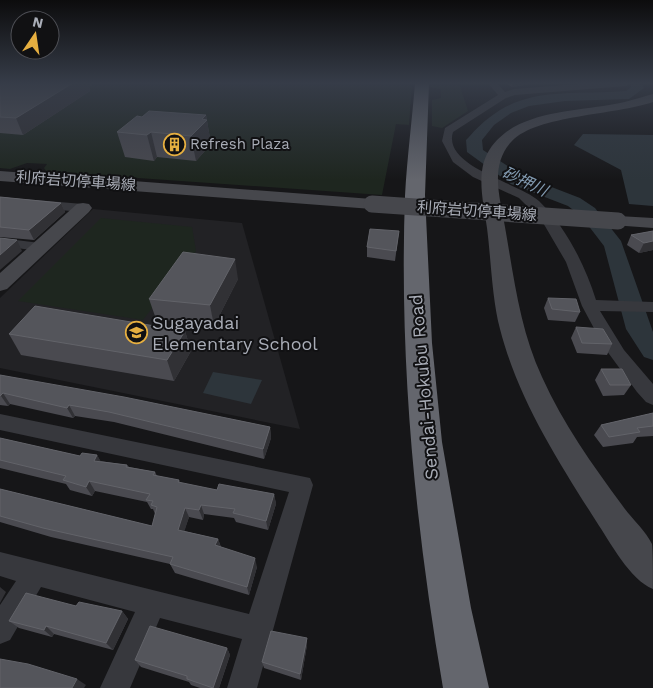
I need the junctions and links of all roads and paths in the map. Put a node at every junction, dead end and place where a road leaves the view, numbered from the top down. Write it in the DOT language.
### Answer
graph roads {
  1 [pos="421,115"];
  2 [pos="473,115"];
  3 [pos="568,115"];
  4 [pos="490,171"];
  5 [pos="0,176"];
  6 [pos="0,184"];
  7 [pos="300,200"];
  8 [pos="0,202"];
  9 [pos="83,208"];
  10 [pos="653,223"];
  11 [pos="0,242"];
  12 [pos="40,247"];
  13 [pos="0,284"];
  14 [pos="598,305"];
  15 [pos="649,307"];
  16 [pos="653,397"];
  17 [pos="0,422"];
  18 [pos="0,564"];
  19 [pos="653,572"];
  20 [pos="36,573"];
  21 [pos="153,603"];
  22 [pos="0,630"];
  23 [pos="258,630"];
  24 [pos="115,688"];
  25 [pos="242,688"];
  26 [pos="466,688"];
  1 -- 26 [label="highway, Sendai-Hokubu Road"];
  2 -- 4 [label="street"];
  3 -- 4 [label="main road"];
  4 -- 14 [label="street"];
  4 -- 19 [label="main road"];
  5 -- 7 [label="main road, 利府岩切停車場線"];
  6 -- 7 [label="main road, 利府岩切停車場線"];
  7 -- 10 [label="main road, 利府岩切停車場線, bridge"];
  8 -- 9 [label="street"];
  9 -- 12 [label="main road"];
  11 -- 12 [label="street"];
  12 -- 13 [label="main road"];
  14 -- 15 [label="street"];
  14 -- 16 [label="street"];
  17 -- 23 [label="street"];
  18 -- 20 [label="street"];
  20 -- 21 [label="street"];
  20 -- 22 [label="street"];
  21 -- 23 [label="street"];
  21 -- 24 [label="street"];
  23 -- 25 [label="street"];
}
